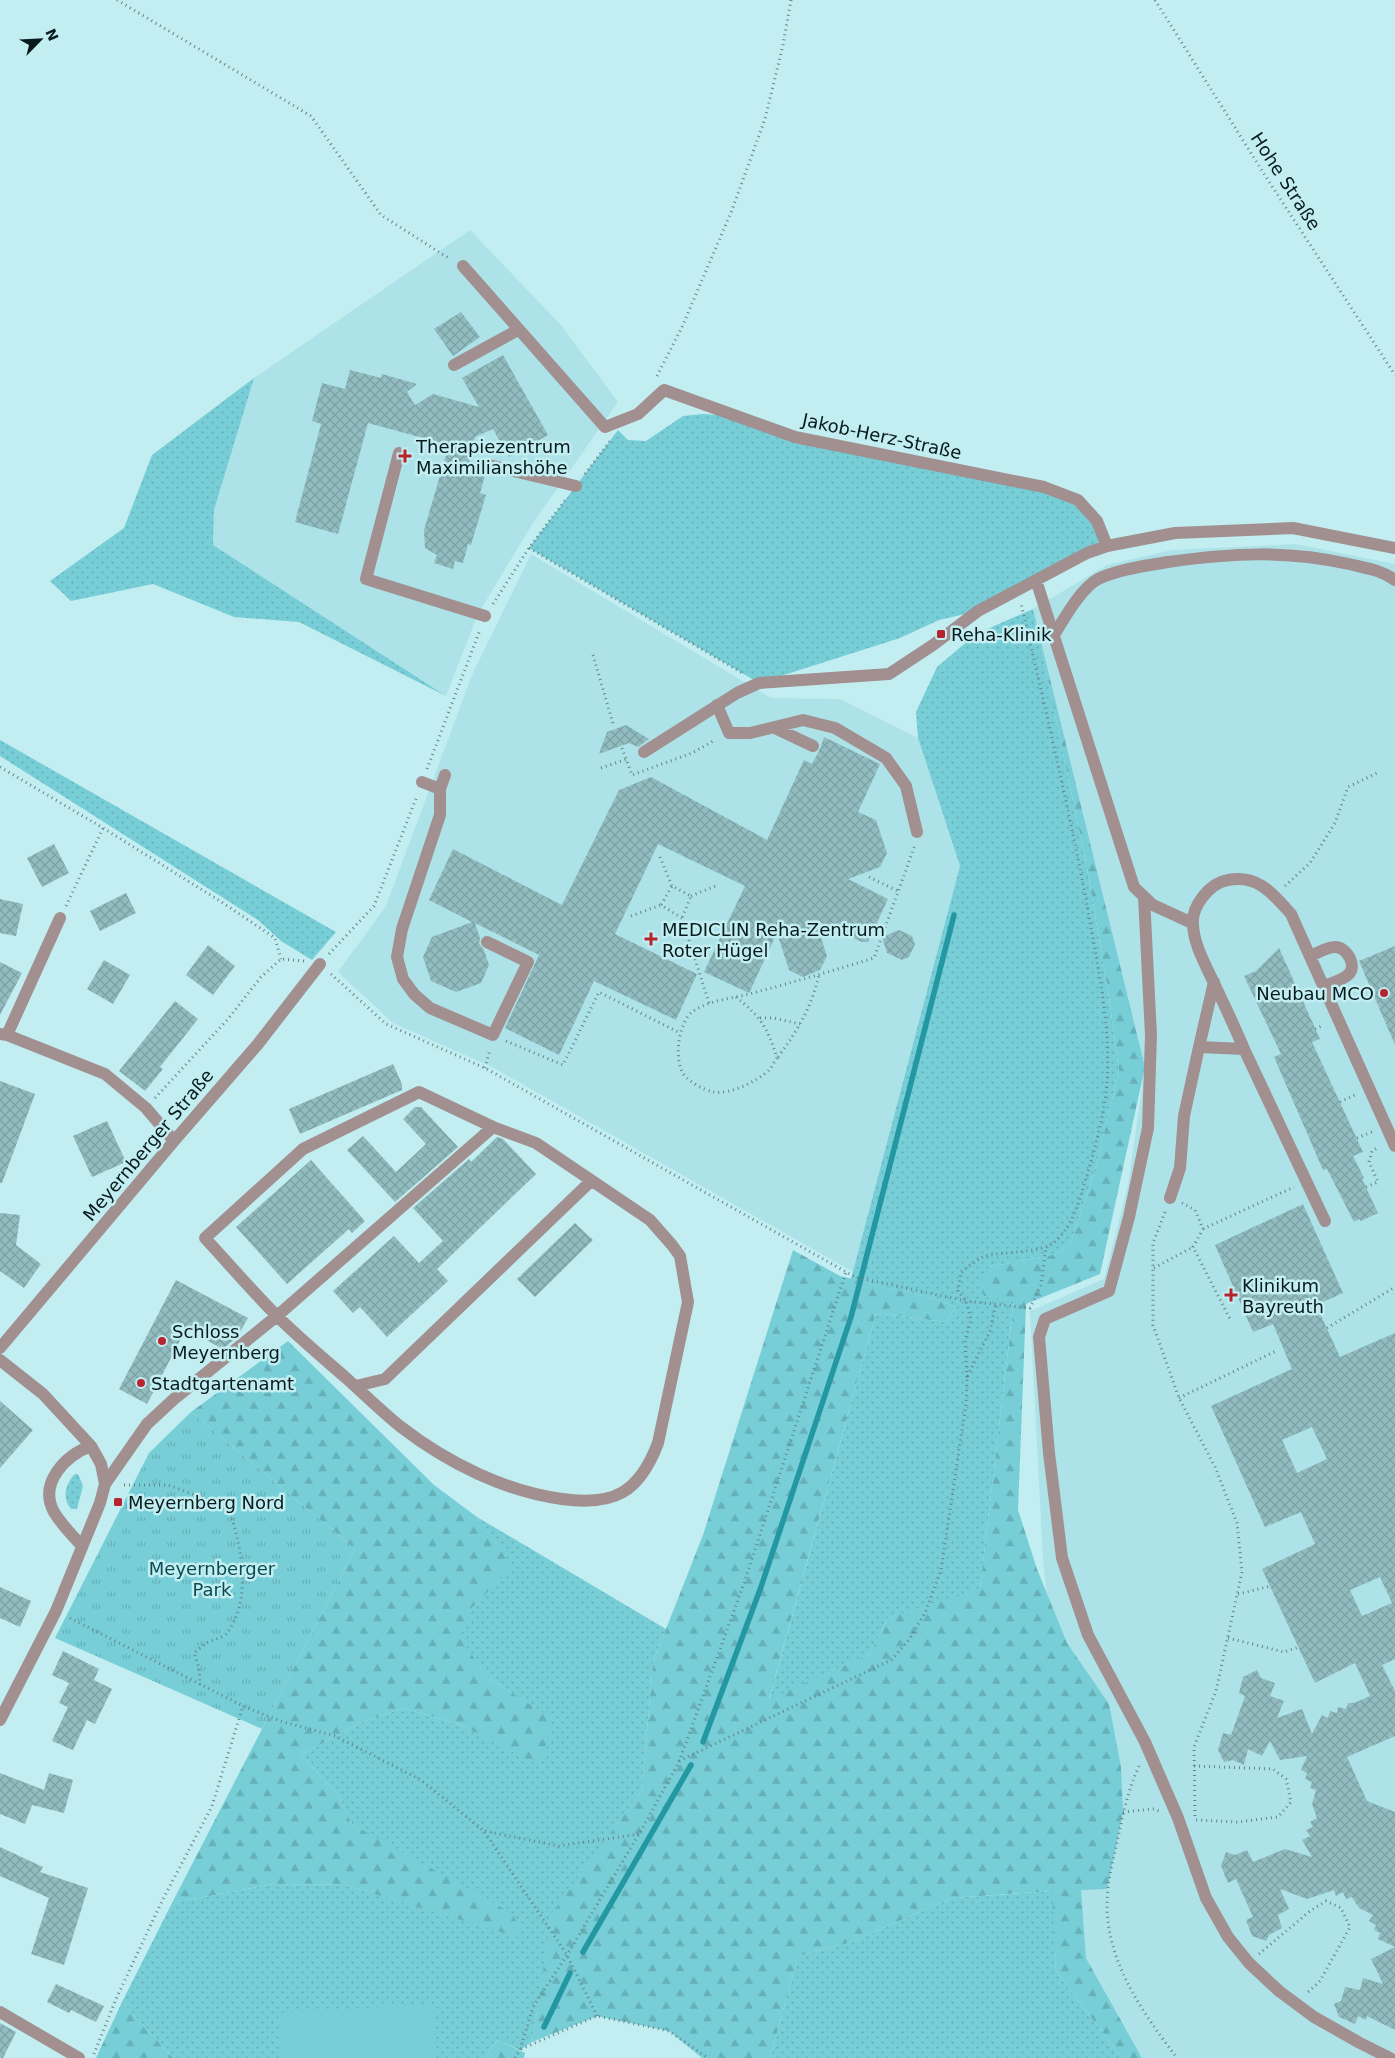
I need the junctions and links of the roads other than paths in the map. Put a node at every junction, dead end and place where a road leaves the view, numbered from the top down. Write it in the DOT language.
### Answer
graph roads {
  1 [pos="463,266"];
  2 [pos="518,330"];
  3 [pos="454,365"];
  4 [pos="399,453"];
  5 [pos="489,465"];
  6 [pos="576,486"];
  7 [pos="1107,546"];
  8 [pos="1395,548"];
  9 [pos="1036,580"];
  10 [pos="1395,580"];
  11 [pos="485,616"];
  12 [pos="1054,635"];
  13 [pos="717,705"];
  14 [pos="775,728"];
  15 [pos="813,746"];
  16 [pos="644,752"];
  17 [pos="445,775"];
  18 [pos="422,782"];
  19 [pos="440,790"];
  20 [pos="917,832"];
  21 [pos="1144,898"];
  22 [pos="60,918"];
  23 [pos="1192,923"];
  24 [pos="487,942"];
  25 [pos="1310,956"];
  26 [pos="320,964"];
  27 [pos="1214,982"];
  28 [pos="1324,986"];
  29 [pos="4,1035"];
  30 [pos="1199,1048"];
  31 [pos="1244,1049"];
  32 [pos="493,1127"];
  33 [pos="174,1141"];
  34 [pos="1394,1143"];
  35 [pos="591,1181"];
  36 [pos="1170,1198"];
  37 [pos="1325,1221"];
  38 [pos="277,1316"];
  39 [pos="0,1348"];
  40 [pos="0,1360"];
  41 [pos="356,1386"];
  42 [pos="91,1446"];
  43 [pos="105,1484"];
  44 [pos="81,1546"];
  45 [pos="0,1720"];
  46 [pos="0,2012"];
  47 [pos="79,2058"];
  48 [pos="1390,2058"];
  1 -- 2 [label="street"];
  2 -- 3 [label="street"];
  2 -- 7 [label="street, Jakob-Herz-Straße"];
  4 -- 11 [label="street"];
  5 -- 6 [label="street"];
  7 -- 8 [label="street"];
  7 -- 9 [label="street"];
  9 -- 12 [label="street"];
  9 -- 13 [label="street"];
  10 -- 12 [label="street"];
  12 -- 21 [label="street"];
  13 -- 14 [label="street"];
  13 -- 16 [label="street"];
  14 -- 15 [label="street"];
  14 -- 20 [label="street"];
  17 -- 19 [label="street"];
  18 -- 19 [label="street"];
  19 -- 24 [label="street"];
  21 -- 23 [label="street"];
  21 -- 48 [label="street"];
  22 -- 29 [label="street"];
  23 -- 25 [label="street"];
  23 -- 27 [label="street"];
  25 -- 28 [label="street"];
  25 -- 28 [label="street"];
  26 -- 33 [label="street, Meyernberger Straße"];
  27 -- 30 [label="street"];
  27 -- 31 [label="street"];
  28 -- 34 [label="street"];
  29 -- 33 [label="street"];
  30 -- 31 [label="street"];
  30 -- 36 [label="street"];
  31 -- 37 [label="street"];
  32 -- 35 [label="street"];
  32 -- 38 [label="street"];
  32 -- 38 [label="street"];
  33 -- 39 [label="street, Meyernberger Straße"];
  35 -- 41 [label="street"];
  35 -- 41 [label="street"];
  38 -- 41 [label="street"];
  38 -- 43 [label="street"];
  40 -- 42 [label="street"];
  42 -- 43 [label="street"];
  42 -- 44 [label="street"];
  43 -- 44 [label="street"];
  44 -- 45 [label="street"];
  46 -- 47 [label="street"];
}
